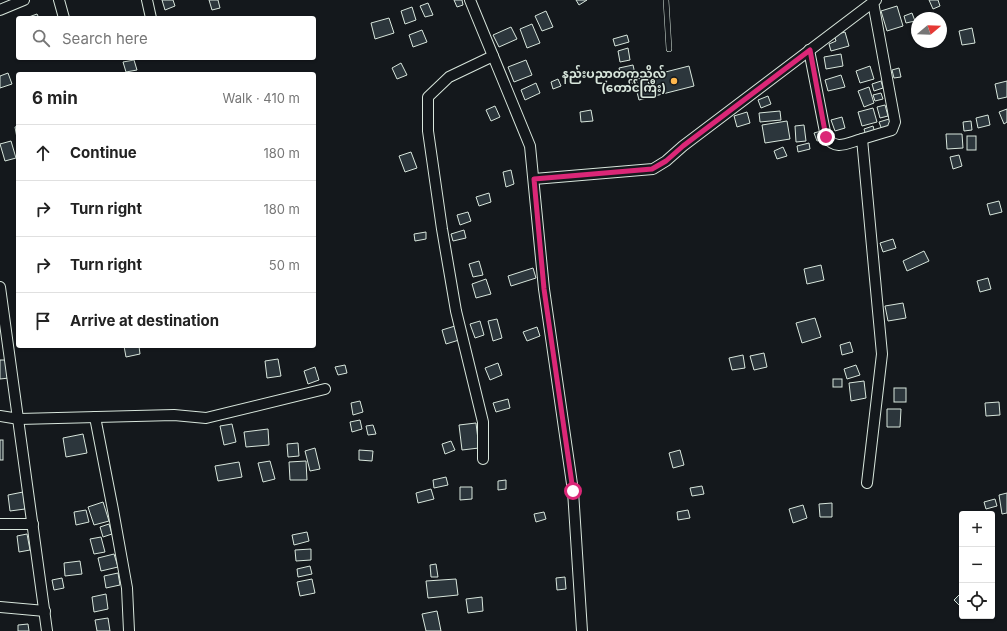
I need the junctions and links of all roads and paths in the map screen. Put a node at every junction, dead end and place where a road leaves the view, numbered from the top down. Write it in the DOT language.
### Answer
graph roads {
  1 [pos="24,0"];
  2 [pos="59,0"];
  3 [pos="147,0"];
  4 [pos="470,0"];
  5 [pos="666,0"];
  6 [pos="874,1"];
  7 [pos="0,10"];
  8 [pos="63,16"];
  9 [pos="151,16"];
  10 [pos="669,49"];
  11 [pos="810,50"];
  12 [pos="493,56"];
  13 [pos="862,139"];
  14 [pos="534,179"];
  15 [pos="0,287"];
  16 [pos="325,389"];
  17 [pos="0,416"];
  18 [pos="95,417"];
  19 [pos="19,419"];
  20 [pos="483,458"];
  21 [pos="867,483"];
  22 [pos="0,524"];
  23 [pos="33,524"];
  24 [pos="0,607"];
  25 [pos="45,612"];
  26 [pos="47,631"];
  27 [pos="129,631"];
  28 [pos="582,631"];
  1 -- 7 [label="street"];
  2 -- 8 [label="street"];
  3 -- 9 [label="street"];
  4 -- 12 [label="street"];
  5 -- 10 [label="lane"];
  6 -- 11 [label="street"];
  6 -- 13 [label="street"];
  11 -- 13 [label="street"];
  11 -- 14 [label="street"];
  12 -- 14 [label="street"];
  12 -- 20 [label="street"];
  13 -- 21 [label="street"];
  14 -- 28 [label="street"];
  15 -- 19 [label="street"];
  16 -- 18 [label="street"];
  17 -- 19 [label="street"];
  18 -- 19 [label="street"];
  18 -- 27 [label="street"];
  19 -- 23 [label="street"];
  22 -- 23 [label="street"];
  23 -- 25 [label="street"];
  24 -- 25 [label="street"];
  25 -- 26 [label="street"];
}
